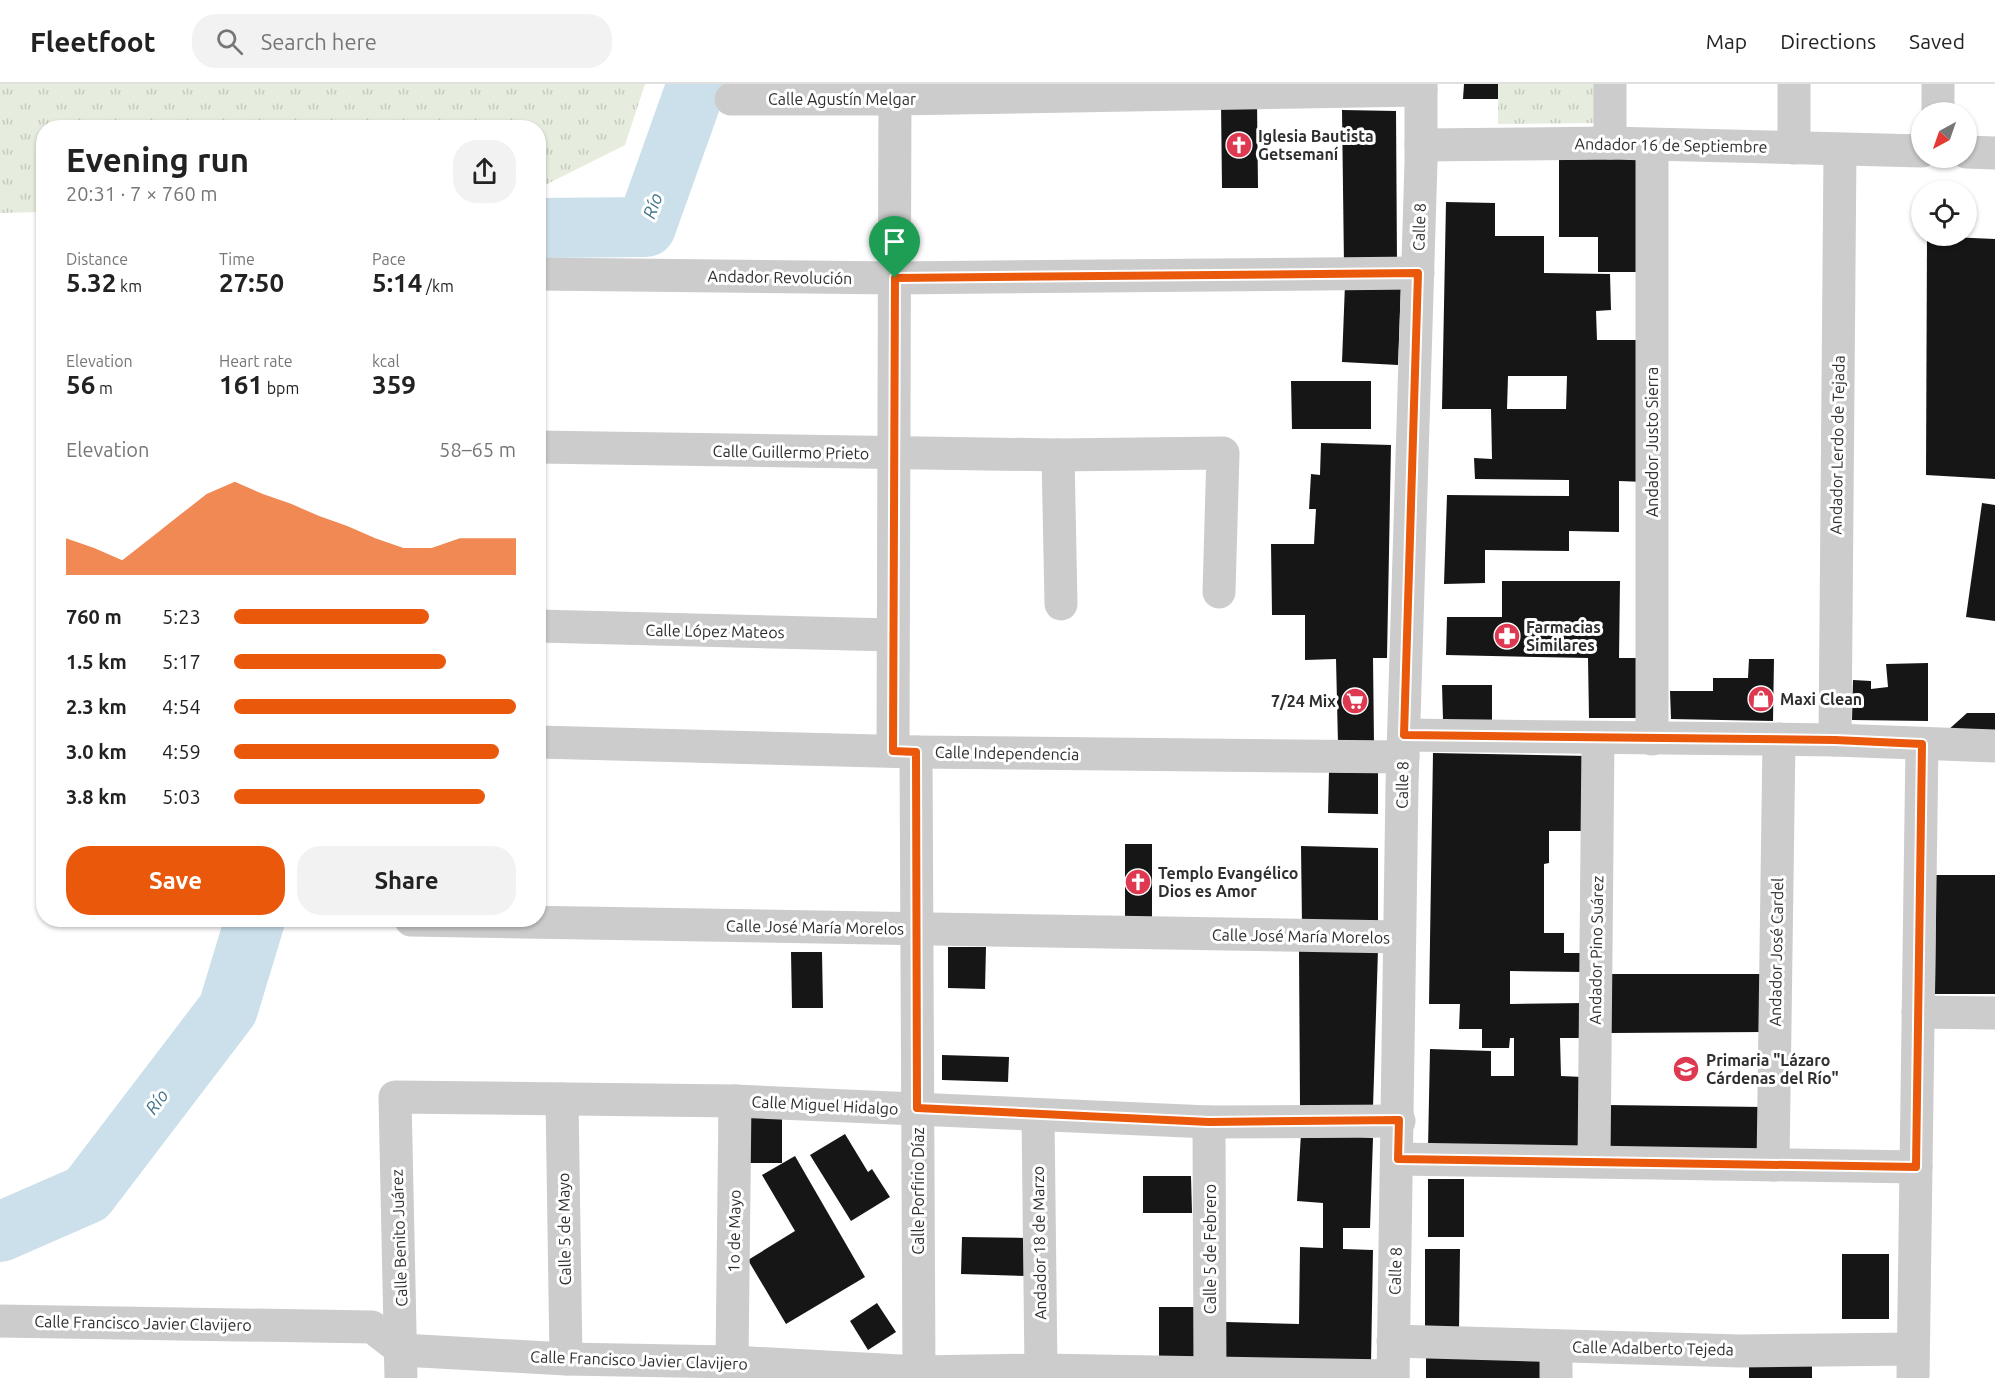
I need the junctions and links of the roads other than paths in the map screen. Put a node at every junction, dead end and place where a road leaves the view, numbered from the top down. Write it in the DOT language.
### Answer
graph roads {
  1 [pos="1611,84"];
  2 [pos="1794,84"];
  3 [pos="1938,84"];
  4 [pos="1421,87"];
  5 [pos="895,92"];
  6 [pos="731,99"];
  7 [pos="1938,102"];
  8 [pos="1610,143"];
  9 [pos="1421,145"];
  10 [pos="1652,145"];
  11 [pos="1794,148"];
  12 [pos="1840,150"];
  13 [pos="1911,151"];
  14 [pos="1977,152"];
  15 [pos="1995,153"];
  16 [pos="1418,273"];
  17 [pos="546,274"];
  18 [pos="895,278"];
  19 [pos="546,447"];
  20 [pos="893,454"];
  21 [pos="1058,455"];
  22 [pos="1218,592"];
  23 [pos="1061,603"];
  24 [pos="546,626"];
  25 [pos="891,635"];
  26 [pos="1598,738"];
  27 [pos="1652,739"];
  28 [pos="1779,739"];
  29 [pos="1835,740"];
  30 [pos="546,742"];
  31 [pos="1922,744"];
  32 [pos="1404,746"];
  33 [pos="1995,746"];
  34 [pos="905,752"];
  35 [pos="546,922"];
  36 [pos="919,929"];
  37 [pos="1400,937"];
  38 [pos="1918,1012"];
  39 [pos="1995,1012"];
  40 [pos="395,1097"];
  41 [pos="562,1098"];
  42 [pos="735,1101"];
  43 [pos="917,1108"];
  44 [pos="1038,1116"];
  45 [pos="1399,1120"];
  46 [pos="1209,1122"];
  47 [pos="1398,1159"];
  48 [pos="1593,1162"];
  49 [pos="1773,1165"];
  50 [pos="1916,1167"];
  51 [pos="0,1321"];
  52 [pos="1393,1341"];
  53 [pos="566,1359"];
  54 [pos="732,1362"];
  55 [pos="1556,1362"];
  56 [pos="402,1364"];
  57 [pos="1740,1364"];
  58 [pos="1913,1364"];
  59 [pos="1041,1370"];
  60 [pos="919,1375"];
  61 [pos="1210,1375"];
  62 [pos="1393,1377"];
  1 -- 8 [label="street"];
  2 -- 11 [label="street"];
  3 -- 7 [label="street"];
  4 -- 5 [label="street, Calle Agustín Melgar"];
  4 -- 9 [label="street, Calle 8"];
  5 -- 6 [label="street, Calle Agustín Melgar"];
  5 -- 18 [label="street, Calle Porfirio Díaz"];
  8 -- 9 [label="street, Andador 16 de Septiembre"];
  8 -- 10 [label="street, Andador 16 de Septiembre"];
  9 -- 16 [label="street, Calle 8"];
  10 -- 11 [label="street, Andador 16 de Septiembre"];
  10 -- 27 [label="street, Andador Justo Sierra"];
  11 -- 12 [label="street, Andador 16 de Septiembre"];
  12 -- 13 [label="street, Andador 16 de Septiembre"];
  12 -- 29 [label="street, Andador Lerdo de Tejada"];
  14 -- 15 [label="street"];
  16 -- 18 [label="street, Andador Revolución"];
  16 -- 32 [label="street, Calle 8"];
  17 -- 18 [label="street, Andador Revolución"];
  18 -- 20 [label="street, Calle Porfirio Díaz"];
  19 -- 20 [label="street, Calle Guillermo Prieto"];
  20 -- 21 [label="street, Calle Guillermo Prieto"];
  20 -- 25 [label="street, Calle Porfirio Díaz"];
  21 -- 22 [label="street, Calle Guillermo Prieto"];
  21 -- 23 [label="street"];
  24 -- 25 [label="street, Calle López Mateos"];
  25 -- 34 [label="street, Calle Porfirio Díaz"];
  26 -- 27 [label="street, Calle Independencia"];
  26 -- 32 [label="street, Calle Independencia"];
  26 -- 48 [label="street, Andador Pino Suárez"];
  27 -- 28 [label="street, Calle Independencia"];
  28 -- 29 [label="street, Calle Independencia"];
  28 -- 49 [label="street, Andador José Cardel"];
  29 -- 31 [label="street, Calle Independencia"];
  30 -- 34 [label="street, Calle Independencia"];
  31 -- 33 [label="street, Calle Independencia"];
  31 -- 38 [label="street"];
  32 -- 34 [label="street, Calle Independencia"];
  32 -- 37 [label="street, Calle 8"];
  34 -- 36 [label="street, Calle Porfirio Díaz"];
  35 -- 36 [label="street, Calle José María Morelos"];
  36 -- 37 [label="street, Calle José María Morelos"];
  36 -- 43 [label="street, Calle Porfirio Díaz"];
  37 -- 45 [label="street, Calle 8"];
  38 -- 39 [label="street"];
  38 -- 50 [label="street"];
  40 -- 41 [label="street, Calle Miguel Hidalgo"];
  40 -- 56 [label="street, Calle Benito Juárez"];
  41 -- 42 [label="street, Calle Miguel Hidalgo"];
  41 -- 53 [label="street, Calle 5 de Mayo"];
  42 -- 43 [label="street, Calle Miguel Hidalgo"];
  42 -- 54 [label="street, 1o de Mayo"];
  43 -- 44 [label="street, Calle Miguel Hidalgo"];
  43 -- 60 [label="street, Calle Porfirio Díaz"];
  44 -- 46 [label="street, Calle Miguel Hidalgo"];
  44 -- 59 [label="street, Andador 18 de Marzo"];
  45 -- 46 [label="street, Calle Miguel Hidalgo"];
  45 -- 47 [label="street, Calle 8"];
  46 -- 61 [label="street, Calle 5 de Febrero"];
  47 -- 48 [label="street"];
  47 -- 52 [label="street, Calle 8"];
  48 -- 49 [label="street"];
  49 -- 50 [label="street"];
  50 -- 58 [label="street"];
  51 -- 56 [label="street, Calle Francisco Javier Clavijero"];
  52 -- 55 [label="street, Calle Adalberto Tejeda"];
  52 -- 62 [label="street, Calle 8"];
  53 -- 54 [label="street, Calle Francisco Javier Clavijero"];
  53 -- 56 [label="street, Calle Francisco Javier Clavijero"];
  54 -- 60 [label="street, Calle Francisco Javier Clavijero"];
  55 -- 57 [label="street, Calle Adalberto Tejeda"];
  57 -- 58 [label="street, Calle Adalberto Tejeda"];
  59 -- 60 [label="street, Calle Francisco Javier Clavijero"];
  59 -- 61 [label="street, Calle Francisco Javier Clavijero"];
  61 -- 62 [label="street, Calle Francisco Javier Clavijero"];
}
